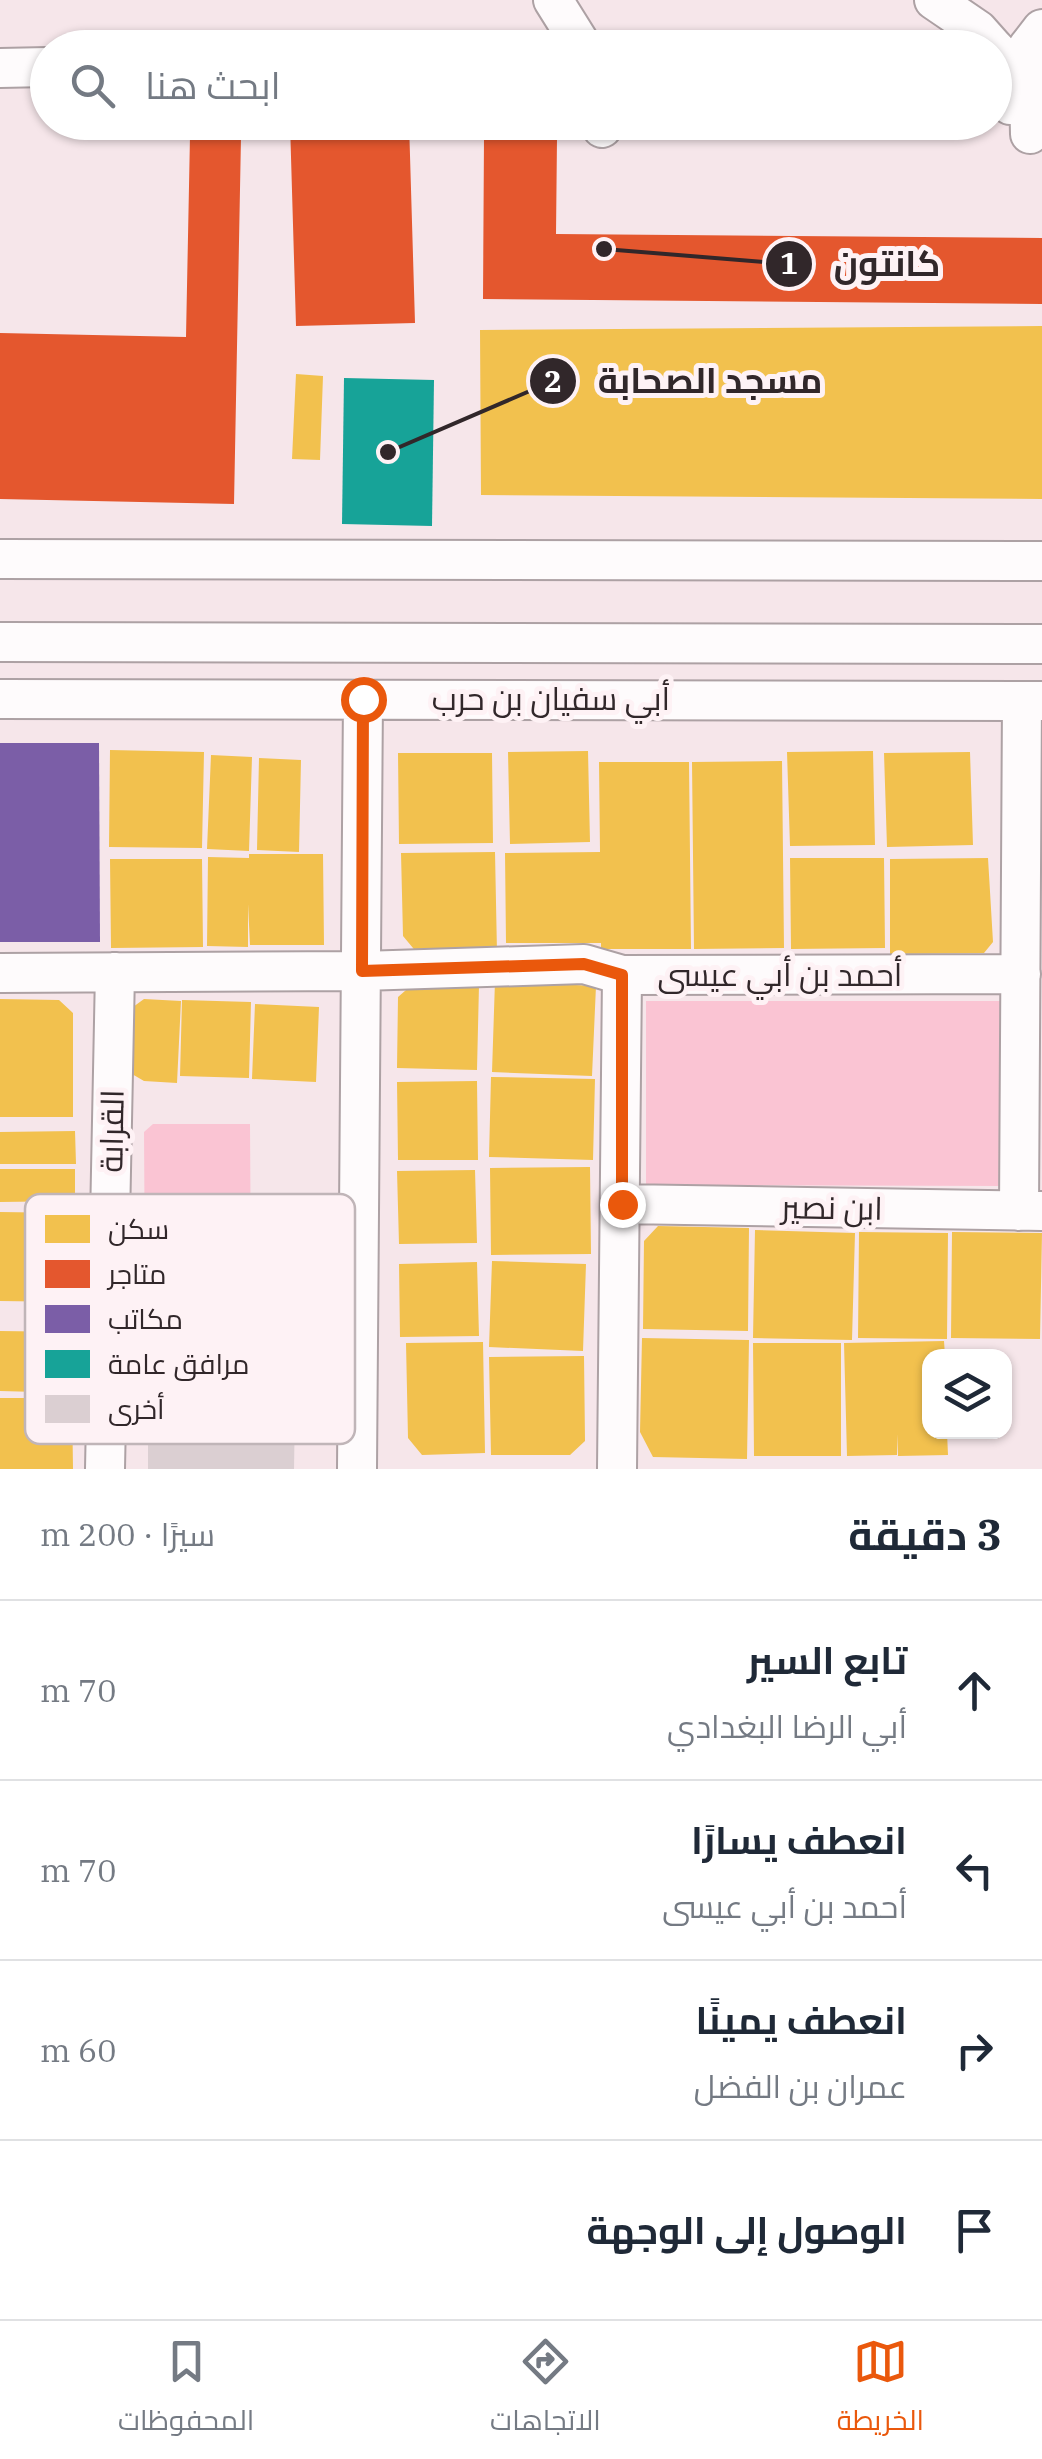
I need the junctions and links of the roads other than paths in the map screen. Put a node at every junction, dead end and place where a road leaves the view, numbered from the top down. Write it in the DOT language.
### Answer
graph roads {
  1 [pos="552,0"];
  2 [pos="934,0"];
  3 [pos="571,30"];
  4 [pos="978,30"];
  5 [pos="1015,52"];
  6 [pos="0,68"];
  7 [pos="30,68"];
  8 [pos="1020,134"];
  9 [pos="0,560"];
  10 [pos="1042,561"];
  11 [pos="0,642"];
  12 [pos="534,642"];
  13 [pos="1042,644"];
  14 [pos="0,698"];
  15 [pos="363,699"];
  16 [pos="535,699"];
  17 [pos="1032,701"];
  18 [pos="362,971"];
  19 [pos="115,972"];
  20 [pos="0,973"];
  21 [pos="1022,974"];
  22 [pos="622,975"];
  23 [pos="111,1194"];
  24 [pos="622,1204"];
  25 [pos="1031,1211"];
  26 [pos="106,1444"];
  27 [pos="106,1469"];
  28 [pos="357,1469"];
  29 [pos="618,1469"];
  1 -- 3 [label="street"];
  2 -- 4 [label="street"];
  5 -- 8 [label="street"];
  6 -- 7 [label="street"];
  9 -- 10 [label="street"];
  11 -- 12 [label="street, أبي سفيان بن حرب"];
  12 -- 13 [label="street, أبي سفيان بن حرب"];
  12 -- 16 [label="street"];
  14 -- 15 [label="street, أبي سفيان بن حرب"];
  15 -- 16 [label="street, أبي سفيان بن حرب"];
  15 -- 18 [label="street"];
  16 -- 17 [label="street, أبي سفيان بن حرب"];
  17 -- 21 [label="street"];
  18 -- 19 [label="street, أحمد بن أبي عيسى"];
  18 -- 22 [label="street, أحمد بن أبي عيسى"];
  18 -- 28 [label="street"];
  19 -- 20 [label="street, أحمد بن أبي عيسى"];
  19 -- 23 [label="street, القرابة"];
  21 -- 22 [label="street, أحمد بن أبي عيسى"];
  21 -- 25 [label="street"];
  22 -- 24 [label="street"];
  24 -- 25 [label="street, ابن نصير"];
  24 -- 29 [label="street"];
  26 -- 27 [label="street, القرابة"];
}
